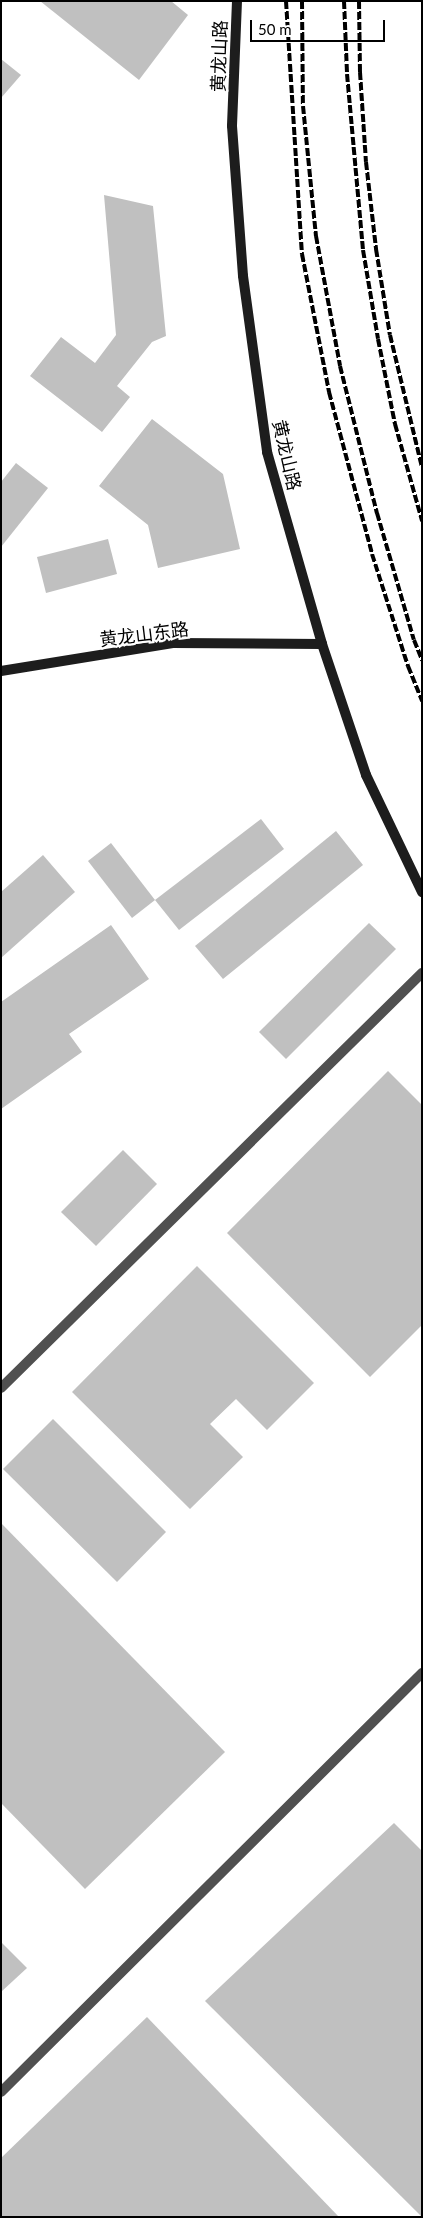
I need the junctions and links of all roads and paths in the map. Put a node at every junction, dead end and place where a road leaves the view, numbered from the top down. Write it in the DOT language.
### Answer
graph roads {
  1 [pos="238,1"];
  2 [pos="322,644"];
  3 [pos="1,671"];
  4 [pos="422,892"];
  5 [pos="422,973"];
  6 [pos="1,1388"];
  7 [pos="422,1673"];
  8 [pos="1,2092"];
  1 -- 2 [label="street, 黄龙山路"];
  2 -- 3 [label="street, 黄龙山东路"];
  2 -- 4 [label="street, 黄龙山路"];
  5 -- 6 [label="street"];
  7 -- 8 [label="street"];
}
